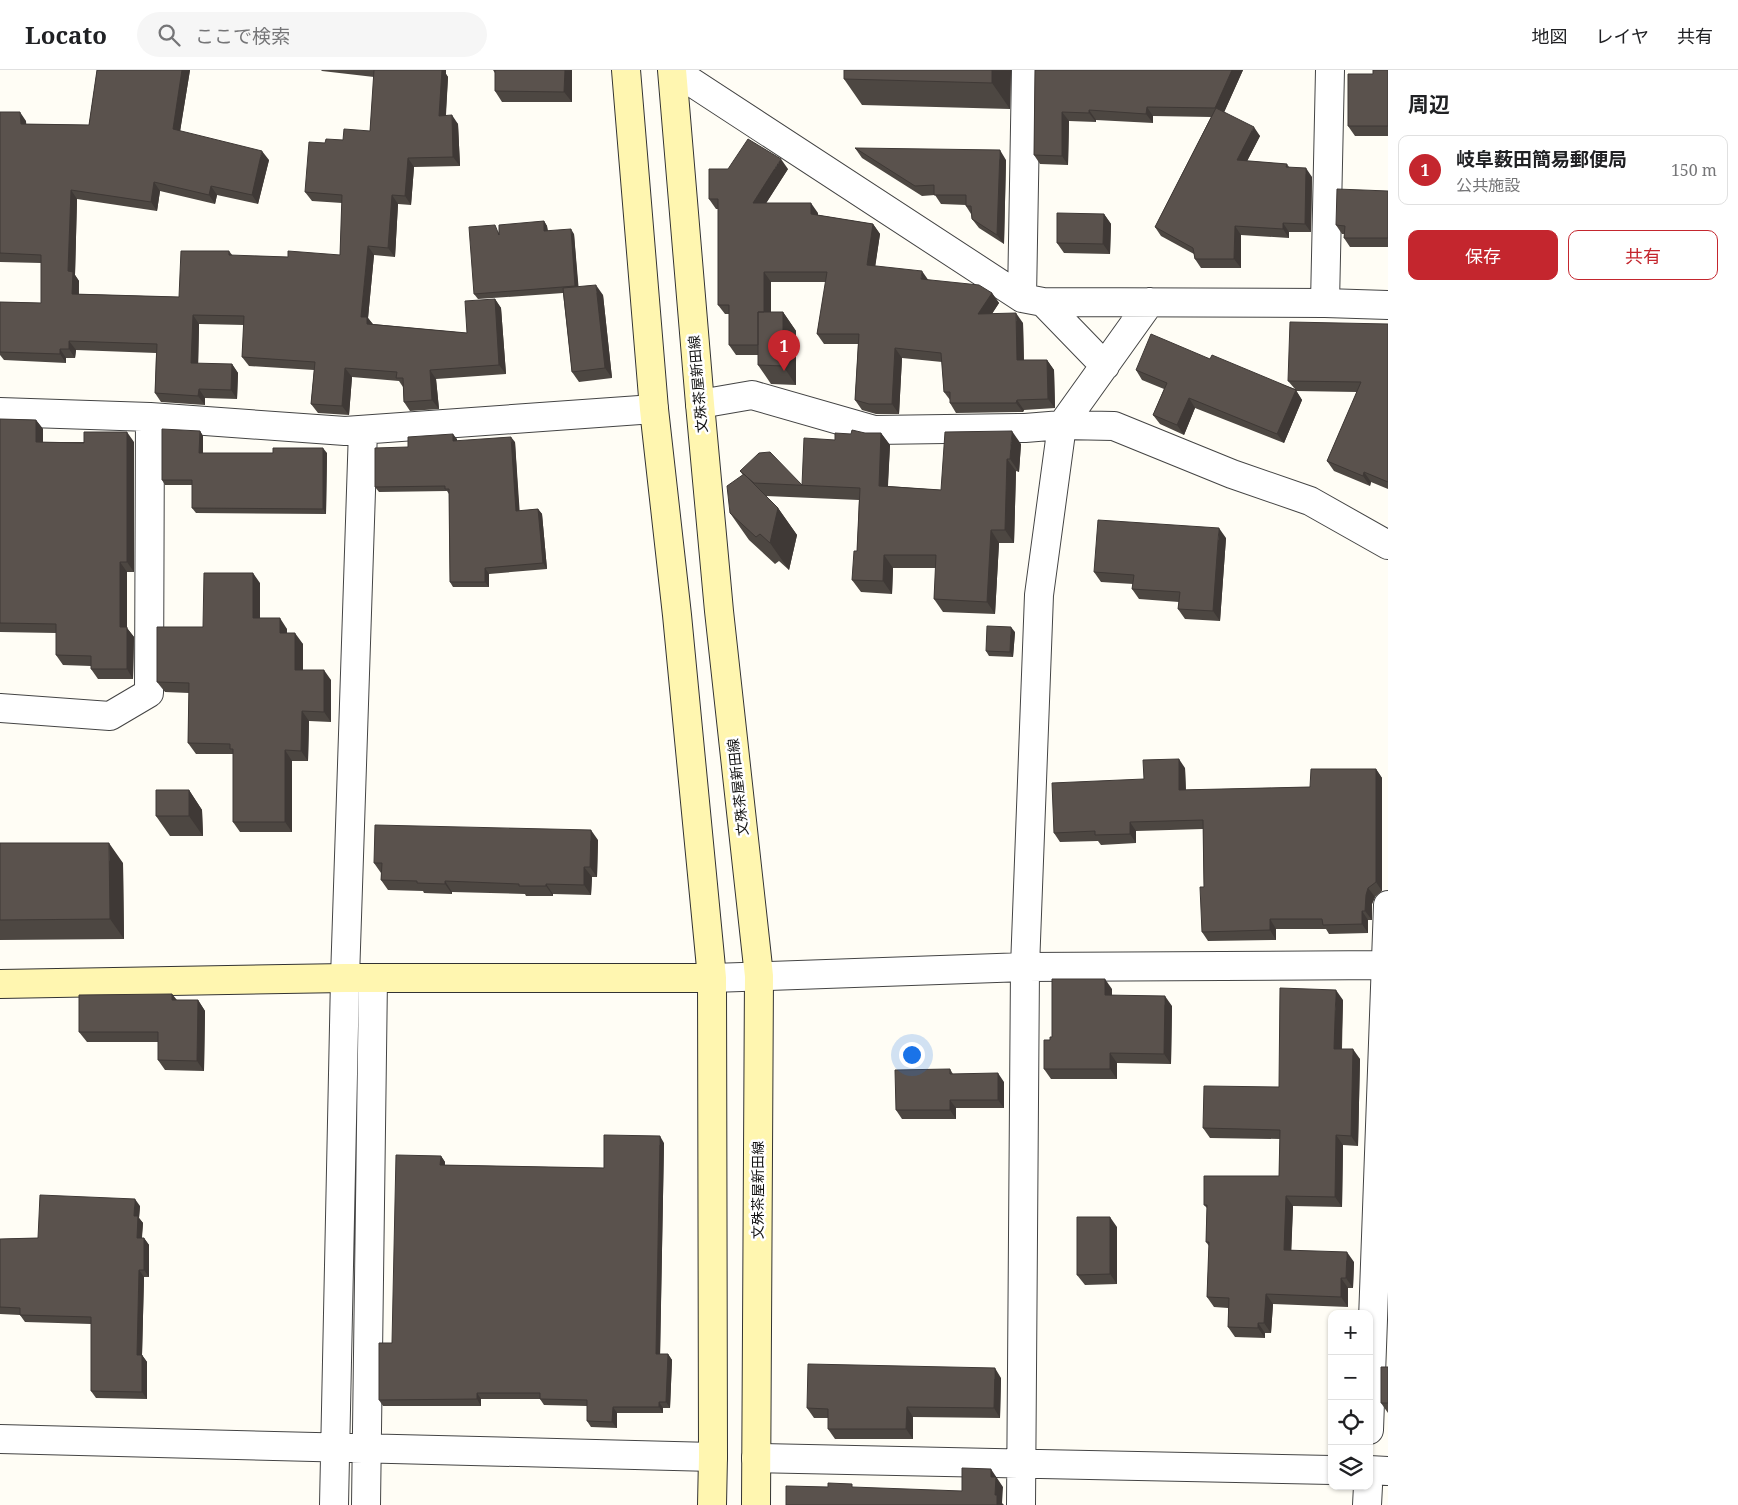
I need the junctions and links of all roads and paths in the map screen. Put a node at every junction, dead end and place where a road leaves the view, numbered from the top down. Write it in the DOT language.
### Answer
graph roads {
  1 [pos="626,70"];
  2 [pos="672,70"];
  3 [pos="1026,70"];
  4 [pos="1330,70"];
  5 [pos="1032,300"];
  6 [pos="1150,302"];
  7 [pos="1325,303"];
  8 [pos="1388,305"];
  9 [pos="1105,366"];
  10 [pos="700,404"];
  11 [pos="654,410"];
  12 [pos="0,412"];
  13 [pos="150,417"];
  14 [pos="1062,425"];
  15 [pos="362,430"];
  16 [pos="1388,545"];
  17 [pos="0,708"];
  18 [pos="1388,905"];
  19 [pos="1387,965"];
  20 [pos="1025,967"];
  21 [pos="759,976"];
  22 [pos="345,978"];
  23 [pos="373,978"];
  24 [pos="712,978"];
  25 [pos="0,984"];
  26 [pos="1370,1400"];
  27 [pos="0,1439"];
  28 [pos="335,1447"];
  29 [pos="367,1448"];
  30 [pos="713,1457"];
  31 [pos="756,1458"];
  32 [pos="1022,1463"];
  33 [pos="1328,1470"];
  34 [pos="1373,1470"];
  35 [pos="1388,1471"];
  36 [pos="1368,1490"];
  37 [pos="334,1505"];
  38 [pos="366,1505"];
  39 [pos="712,1505"];
  40 [pos="756,1505"];
  41 [pos="1021,1505"];
  42 [pos="1367,1505"];
  1 -- 11 [label="main road"];
  2 -- 5 [label="street"];
  2 -- 10 [label="main road, 文殊茶屋新田線"];
  3 -- 5 [label="street"];
  4 -- 7 [label="street"];
  5 -- 6 [label="street"];
  5 -- 9 [label="street"];
  6 -- 7 [label="street"];
  6 -- 9 [label="street"];
  7 -- 8 [label="street"];
  9 -- 14 [label="street"];
  10 -- 14 [label="street"];
  10 -- 21 [label="main road, 文殊茶屋新田線"];
  11 -- 15 [label="street"];
  11 -- 24 [label="main road"];
  12 -- 13 [label="street"];
  13 -- 15 [label="street"];
  13 -- 17 [label="street"];
  14 -- 16 [label="street"];
  14 -- 20 [label="street"];
  15 -- 22 [label="street"];
  18 -- 19 [label="street"];
  19 -- 20 [label="street"];
  19 -- 26 [label="street"];
  20 -- 21 [label="street"];
  20 -- 32 [label="street"];
  21 -- 24 [label="street"];
  21 -- 31 [label="main road, 文殊茶屋新田線"];
  22 -- 23 [label="main road"];
  22 -- 25 [label="main road"];
  22 -- 28 [label="street"];
  23 -- 24 [label="main road"];
  23 -- 29 [label="street"];
  24 -- 30 [label="main road"];
  27 -- 28 [label="street"];
  28 -- 29 [label="street"];
  28 -- 37 [label="street"];
  29 -- 30 [label="street"];
  29 -- 38 [label="street"];
  30 -- 39 [label="main road"];
  31 -- 32 [label="street"];
  31 -- 40 [label="main road, 文殊茶屋新田線"];
  32 -- 33 [label="street"];
  32 -- 41 [label="street"];
  34 -- 35 [label="street"];
  36 -- 42 [label="street"];
}
